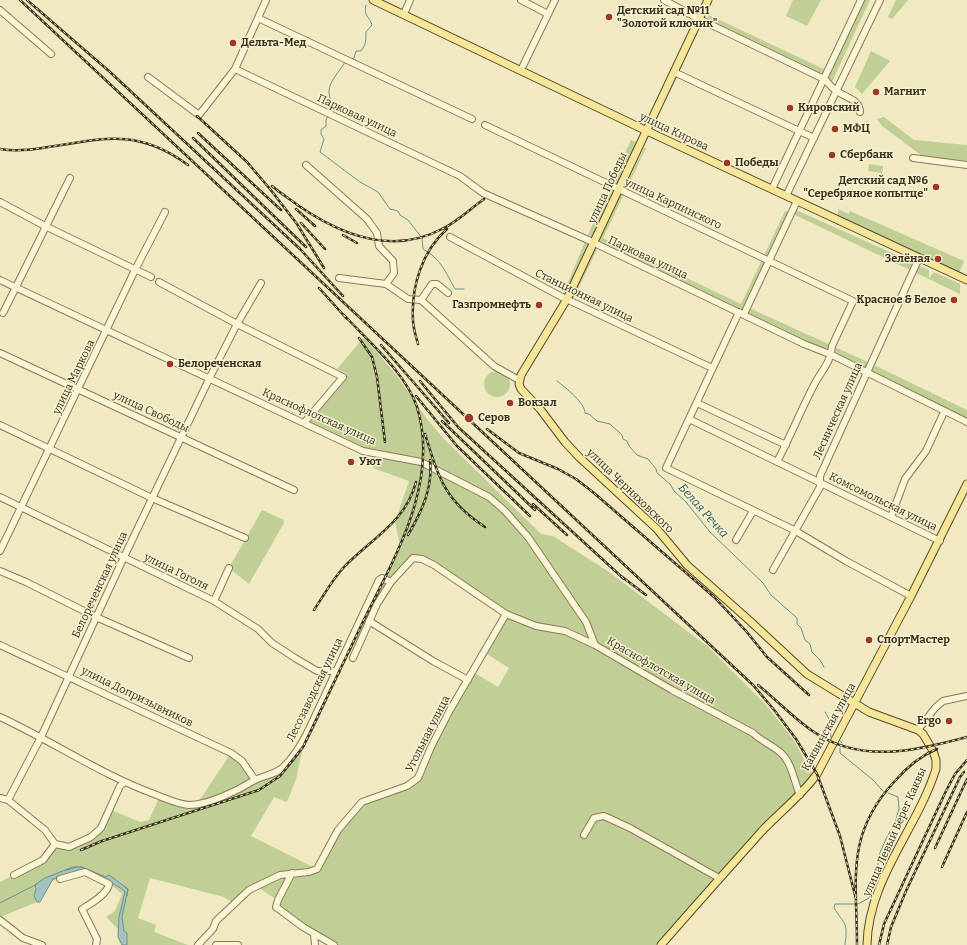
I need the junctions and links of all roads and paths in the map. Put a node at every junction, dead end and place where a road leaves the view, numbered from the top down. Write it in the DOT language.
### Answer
graph roads {
  1 [pos="266,0"];
  2 [pos="374,0"];
  3 [pos="410,0"];
  4 [pos="521,0"];
  5 [pos="555,0"];
  6 [pos="664,0"];
  7 [pos="708,0"];
  8 [pos="861,0"];
  9 [pos="880,0"];
  10 [pos="0,10"];
  11 [pos="404,14"];
  12 [pos="548,14"];
  13 [pos="258,18"];
  14 [pos="699,19"];
  15 [pos="51,54"];
  16 [pos="235,69"];
  17 [pos="521,70"];
  18 [pos="674,72"];
  19 [pos="148,77"];
  20 [pos="824,78"];
  21 [pos="836,91"];
  22 [pos="860,112"];
  23 [pos="472,119"];
  24 [pos="485,125"];
  25 [pos="646,131"];
  26 [pos="800,132"];
  27 [pos="814,138"];
  28 [pos="913,158"];
  29 [pos="306,165"];
  30 [pos="967,165"];
  31 [pos="70,178"];
  32 [pos="772,189"];
  33 [pos="619,190"];
  34 [pos="786,196"];
  35 [pos="797,201"];
  36 [pos="0,202"];
  37 [pos="165,212"];
  38 [pos="45,226"];
  39 [pos="450,238"];
  40 [pos="594,243"];
  41 [pos="919,258"];
  42 [pos="770,260"];
  43 [pos="135,270"];
  44 [pos="151,277"];
  45 [pos="339,278"];
  46 [pos="0,280"];
  47 [pos="967,280"];
  48 [pos="159,282"];
  49 [pos="261,283"];
  50 [pos="386,284"];
  51 [pos="16,288"];
  52 [pos="448,293"];
  53 [pos="567,299"];
  54 [pos="421,300"];
  55 [pos="3,313"];
  56 [pos="741,313"];
  57 [pos="237,324"];
  58 [pos="108,331"];
  59 [pos="0,353"];
  60 [pos="832,354"];
  61 [pos="712,368"];
  62 [pos="867,373"];
  63 [pos="210,378"];
  64 [pos="519,380"];
  65 [pos="79,389"];
  66 [pos="697,403"];
  67 [pos="944,412"];
  68 [pos="689,419"];
  69 [pos="967,422"];
  70 [pos="304,423"];
  71 [pos="0,425"];
  72 [pos="182,438"];
  73 [pos="786,445"];
  74 [pos="50,449"];
  75 [pos="777,462"];
  76 [pos="820,482"];
  77 [pos="967,484"];
  78 [pos="294,490"];
  79 [pos="0,497"];
  80 [pos="152,498"];
  81 [pos="22,507"];
  82 [pos="753,510"];
  83 [pos="891,517"];
  84 [pos="794,530"];
  85 [pos="245,538"];
  86 [pos="736,540"];
  87 [pos="940,541"];
  88 [pos="0,551"];
  89 [pos="124,558"];
  90 [pos="229,568"];
  91 [pos="773,570"];
  92 [pos="0,571"];
  93 [pos="391,582"];
  94 [pos="911,596"];
  95 [pos="214,601"];
  96 [pos="506,614"];
  97 [pos="96,617"];
  98 [pos="368,621"];
  99 [pos="0,644"];
  100 [pos="595,645"];
  101 [pos="189,658"];
  102 [pos="353,658"];
  103 [pos="337,671"];
  104 [pos="68,675"];
  105 [pos="468,680"];
  106 [pos="967,696"];
  107 [pos="855,704"];
  108 [pos="875,715"];
  109 [pos="0,717"];
  110 [pos="848,717"];
  111 [pos="918,730"];
  112 [pos="41,737"];
  113 [pos="256,780"];
  114 [pos="125,782"];
  115 [pos="800,794"];
  116 [pos="0,798"];
  117 [pos="8,800"];
  118 [pos="584,836"];
  119 [pos="55,844"];
  120 [pos="292,873"];
  121 [pos="14,875"];
  122 [pos="719,878"];
  123 [pos="60,879"];
  124 [pos="0,920"];
  125 [pos="314,934"];
  126 [pos="42,945"];
  127 [pos="96,945"];
  128 [pos="198,945"];
  129 [pos="216,945"];
  130 [pos="238,945"];
  131 [pos="315,945"];
  132 [pos="334,945"];
  133 [pos="661,945"];
  134 [pos="867,945"];
  1 -- 13 [label="street"];
  2 -- 11 [label="main road, улица Кирова"];
  3 -- 11 [label="street"];
  4 -- 12 [label="street"];
  5 -- 12 [label="street"];
  6 -- 14 [label="street"];
  7 -- 14 [label="main road, улица Победы"];
  8 -- 20 [label="street"];
  9 -- 21 [label="street"];
  10 -- 15 [label="street"];
  11 -- 17 [label="main road, улица Кирова"];
  12 -- 17 [label="street"];
  13 -- 16 [label="street"];
  13 -- 23 [label="street"];
  14 -- 18 [label="main road, улица Победы"];
  14 -- 20 [label="street"];
  16 -- 19 [label="street"];
  16 -- 40 [label="street, Парковая улица"];
  17 -- 25 [label="main road, улица Кирова"];
  18 -- 25 [label="main road, улица Победы"];
  18 -- 26 [label="street"];
  20 -- 21 [label="street"];
  20 -- 26 [label="street"];
  21 -- 22 [label="street"];
  21 -- 27 [label="street"];
  24 -- 33 [label="street, улица Карпинского"];
  25 -- 32 [label="main road, улица Кирова"];
  25 -- 33 [label="main road, улица Победы"];
  26 -- 27 [label="street"];
  26 -- 32 [label="street"];
  27 -- 34 [label="street"];
  28 -- 30 [label="street"];
  29 -- 50 [label="street"];
  31 -- 38 [label="street"];
  32 -- 34 [label="main road, улица Кирова"];
  33 -- 40 [label="main road, улица Победы"];
  33 -- 42 [label="street, улица Карпинского"];
  34 -- 35 [label="main road, улица Кирова"];
  35 -- 41 [label="main road, улица Кирова"];
  35 -- 42 [label="street"];
  36 -- 38 [label="street"];
  37 -- 43 [label="street, улица Маркова"];
  38 -- 43 [label="street"];
  38 -- 51 [label="street"];
  39 -- 53 [label="street, Станционная улица"];
  40 -- 53 [label="main road, улица Победы"];
  40 -- 56 [label="street, Парковая улица"];
  41 -- 47 [label="main road, улица Кирова"];
  41 -- 62 [label="street, Лесническая улица"];
  42 -- 56 [label="street"];
  42 -- 60 [label="street, улица Карпинского"];
  43 -- 44 [label="street"];
  43 -- 58 [label="street, улица Маркова"];
  45 -- 50 [label="street"];
  46 -- 51 [label="street, Краснофлотская улица"];
  48 -- 57 [label="street"];
  49 -- 57 [label="street, Белореченская улица"];
  50 -- 54 [label="street"];
  51 -- 55 [label="street"];
  51 -- 58 [label="street, Краснофлотская улица"];
  52 -- 54 [label="street"];
  53 -- 61 [label="street, Станционная улица"];
  53 -- 64 [label="main road, улица Победы"];
  54 -- 64 [label="street"];
  56 -- 60 [label="street, Парковая улица"];
  56 -- 61 [label="street"];
  57 -- 63 [label="street, Белореченская улица"];
  57 -- 70 [label="street"];
  58 -- 63 [label="street, Краснофлотская улица"];
  58 -- 65 [label="street, улица Маркова"];
  59 -- 65 [label="street, улица Свободы"];
  60 -- 62 [label="street, Парковая улица"];
  60 -- 73 [label="street"];
  61 -- 66 [label="street"];
  62 -- 67 [label="street, Парковая улица"];
  62 -- 76 [label="street, Лесническая улица"];
  63 -- 70 [label="street, Краснофлотская улица"];
  63 -- 72 [label="street, Белореченская улица"];
  64 -- 107 [label="main road, улица Черняховского"];
  65 -- 72 [label="street, улица Свободы"];
  65 -- 74 [label="street, улица Маркова"];
  66 -- 68 [label="street"];
  66 -- 73 [label="street"];
  67 -- 69 [label="street, Парковая улица"];
  67 -- 83 [label="street"];
  68 -- 75 [label="street, Комсомольская улица"];
  68 -- 82 [label="street"];
  70 -- 100 [label="street, Краснофлотская улица"];
  71 -- 74 [label="street"];
  72 -- 78 [label="street, улица Свободы"];
  72 -- 80 [label="street, Белореченская улица"];
  73 -- 75 [label="street"];
  74 -- 80 [label="street"];
  74 -- 81 [label="street, улица Маркова"];
  75 -- 76 [label="street, Комсомольская улица"];
  76 -- 83 [label="street, Комсомольская улица"];
  76 -- 84 [label="street, Лесническая улица"];
  77 -- 87 [label="main road, Каквинская улица"];
  79 -- 81 [label="street, улица Гоголя"];
  80 -- 85 [label="street"];
  80 -- 89 [label="street, Белореченская улица"];
  81 -- 88 [label="street, улица Маркова"];
  81 -- 89 [label="street, улица Гоголя"];
  82 -- 84 [label="street"];
  82 -- 86 [label="street"];
  83 -- 87 [label="street, Комсомольская улица"];
  84 -- 91 [label="street, Лесническая улица"];
  84 -- 94 [label="street"];
  87 -- 94 [label="main road, Каквинская улица"];
  89 -- 95 [label="street, улица Гоголя"];
  89 -- 97 [label="street, Белореченская улица"];
  90 -- 95 [label="street"];
  92 -- 97 [label="street"];
  93 -- 96 [label="street"];
  93 -- 98 [label="street"];
  93 -- 103 [label="street, Лесозаводская улица"];
  94 -- 107 [label="main road, Каквинская улица"];
  95 -- 103 [label="street, улица Гоголя"];
  96 -- 100 [label="street"];
  96 -- 105 [label="street, Угольная улица"];
  97 -- 101 [label="street"];
  97 -- 104 [label="street, Белореченская улица"];
  98 -- 102 [label="street"];
  98 -- 105 [label="street"];
  99 -- 104 [label="street, улица Допризывников"];
  100 -- 115 [label="street, Краснофлотская улица"];
  103 -- 113 [label="street, Лесозаводская улица"];
  104 -- 112 [label="street, Белореченская улица"];
  104 -- 113 [label="street, улица Допризывников"];
  105 -- 120 [label="street, Угольная улица"];
  106 -- 111 [label="street"];
  107 -- 108 [label="main road"];
  107 -- 110 [label="main road, Каквинская улица"];
  108 -- 110 [label="main road"];
  108 -- 111 [label="main road"];
  109 -- 112 [label="street"];
  110 -- 115 [label="main road, Каквинская улица"];
  111 -- 134 [label="main road, улица Левый Берег Каквы"];
  112 -- 114 [label="street"];
  112 -- 117 [label="street, Белореченская улица"];
  113 -- 114 [label="street, Лесозаводская улица"];
  114 -- 119 [label="street"];
  115 -- 122 [label="main road, Каквинская улица"];
  116 -- 117 [label="street"];
  117 -- 119 [label="street"];
  118 -- 122 [label="street"];
  119 -- 121 [label="street"];
  120 -- 125 [label="street"];
  120 -- 128 [label="street, Угольная улица"];
  122 -- 133 [label="main road, Каквинская улица"];
  123 -- 127 [label="street"];
  124 -- 126 [label="street"];
  125 -- 131 [label="street"];
  125 -- 132 [label="street"];
  129 -- 130 [label="street"];
}
